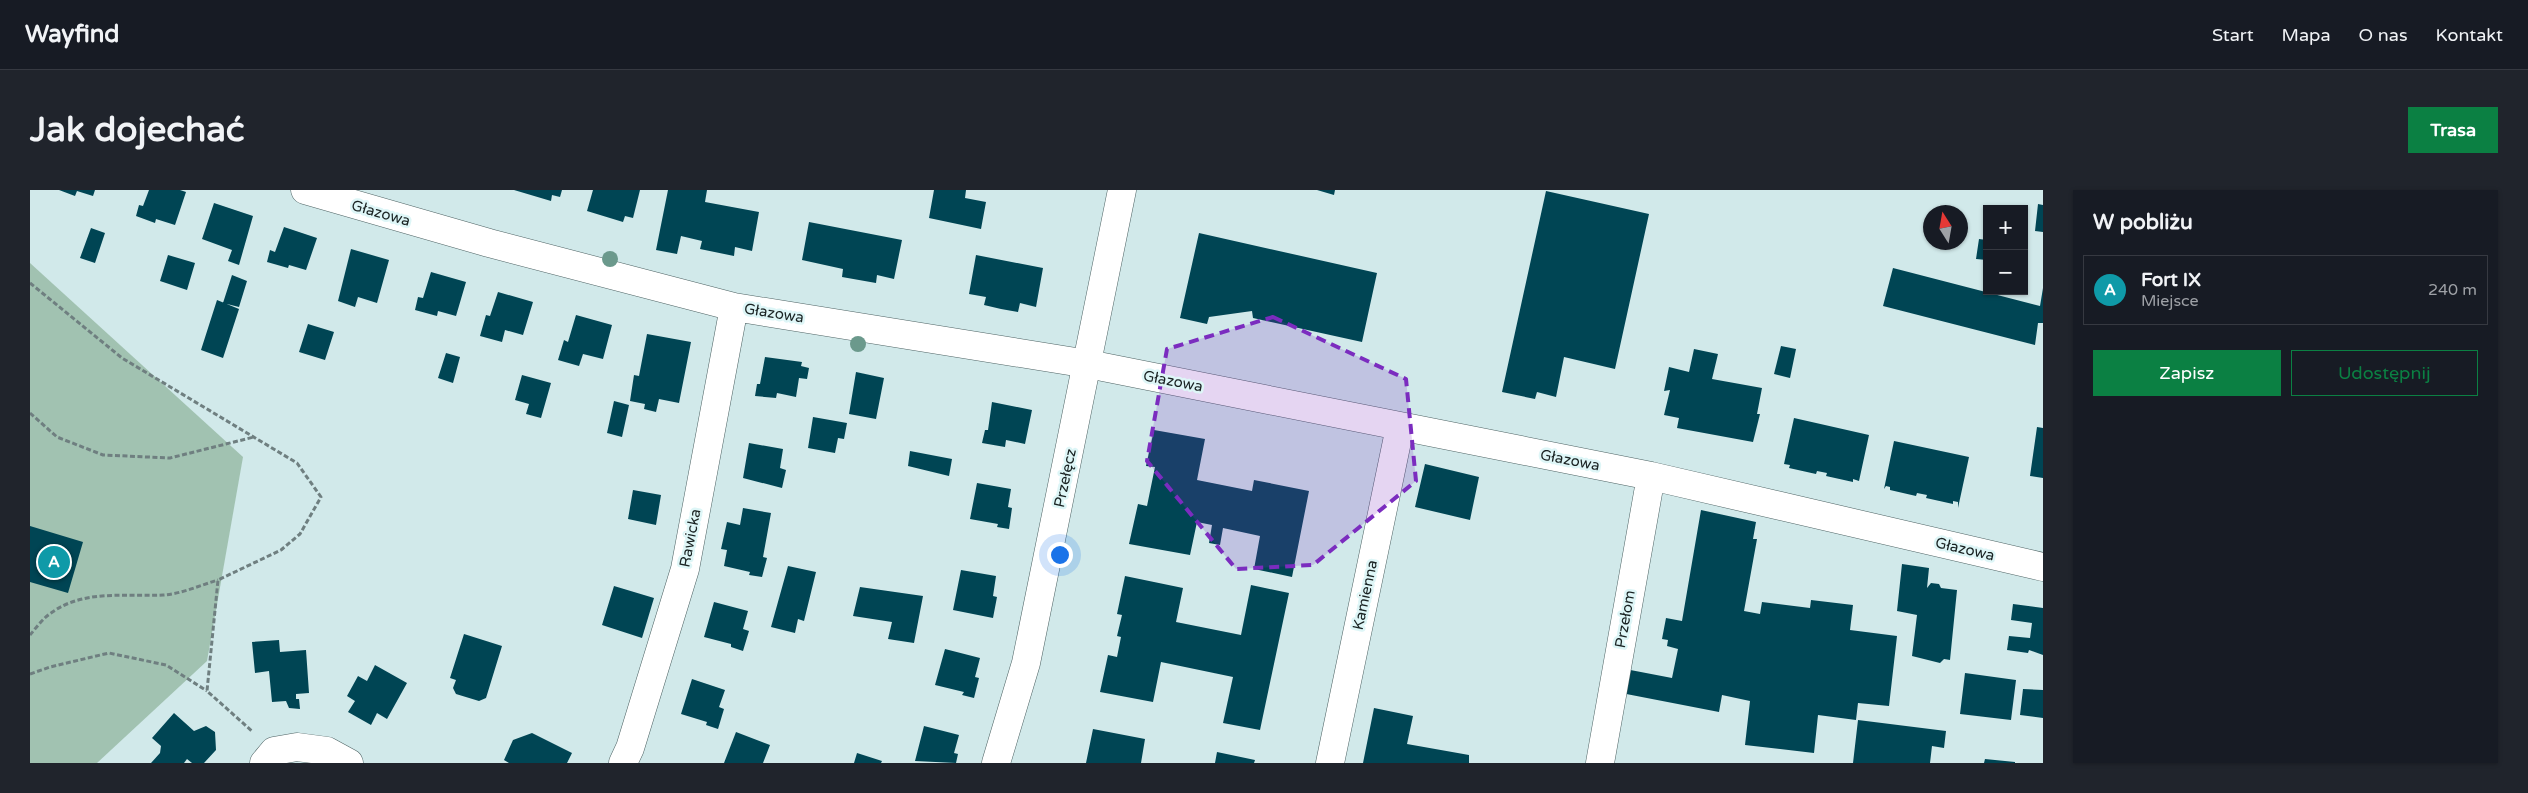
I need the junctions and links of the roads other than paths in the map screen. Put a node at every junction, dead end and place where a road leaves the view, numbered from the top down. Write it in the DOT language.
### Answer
graph roads {
  1 [pos="1122,190"];
  2 [pos="322,193"];
  3 [pos="734,307"];
  4 [pos="1088,364"];
  5 [pos="1400,427"];
  6 [pos="1651,476"];
  7 [pos="2043,567"];
  8 [pos="269,757"];
  9 [pos="349,763"];
  10 [pos="623,763"];
  11 [pos="996,763"];
  12 [pos="1330,763"];
  13 [pos="1600,763"];
  1 -- 4 [label="street, Przełęcz"];
  2 -- 3 [label="street, Głazowa"];
  3 -- 4 [label="street, Głazowa"];
  3 -- 10 [label="street, Rawicka"];
  4 -- 5 [label="street, Głazowa"];
  4 -- 11 [label="street, Przełęcz"];
  5 -- 6 [label="street, Głazowa"];
  5 -- 12 [label="street, Kamienna"];
  6 -- 7 [label="street, Głazowa"];
  6 -- 13 [label="street, Przełom"];
  8 -- 9 [label="street"];
}
